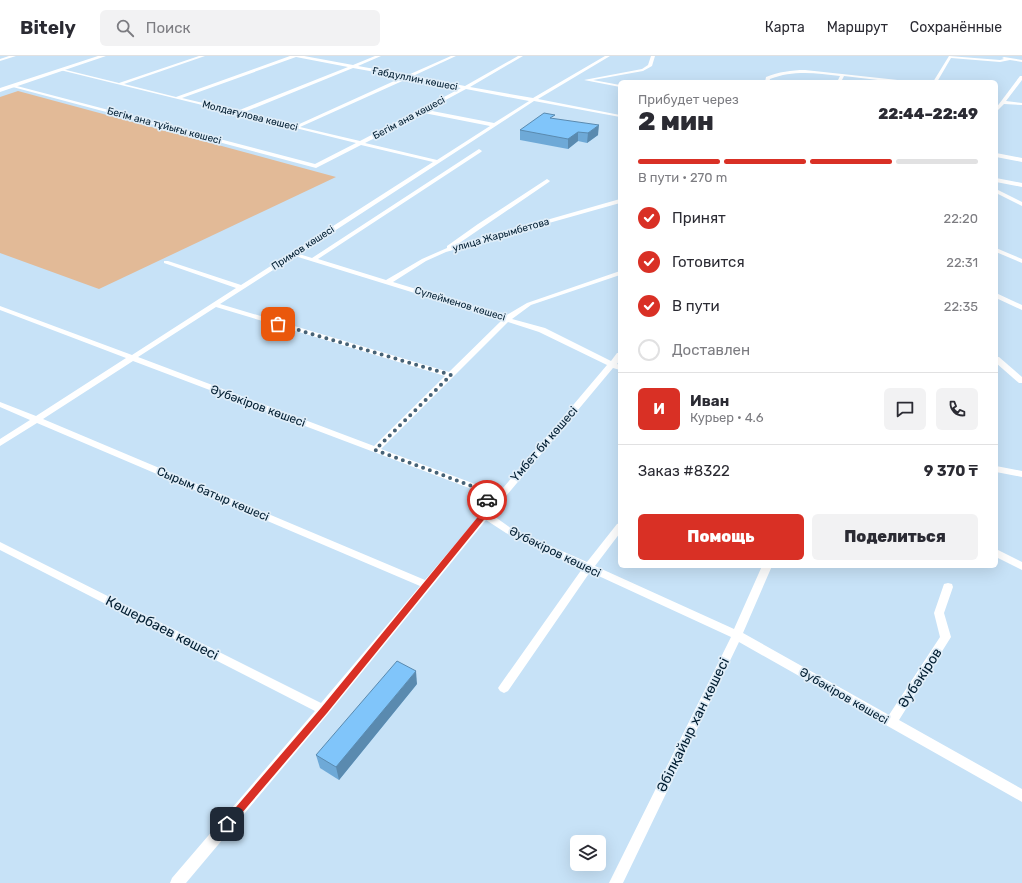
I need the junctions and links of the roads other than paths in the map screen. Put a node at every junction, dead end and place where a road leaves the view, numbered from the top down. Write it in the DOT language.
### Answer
graph roads {
  1 [pos="14,56"];
  2 [pos="103,56"];
  3 [pos="203,56"];
  4 [pos="296,56"];
  5 [pos="379,56"];
  6 [pos="454,56"];
  7 [pos="521,56"];
  8 [pos="606,56"];
  9 [pos="654,56"];
  10 [pos="1001,56"];
  11 [pos="0,60"];
  12 [pos="1008,60"];
  13 [pos="1022,62"];
  14 [pos="352,67"];
  15 [pos="62,70"];
  16 [pos="843,75"];
  17 [pos="1022,76"];
  18 [pos="572,77"];
  19 [pos="405,78"];
  20 [pos="586,80"];
  21 [pos="768,80"];
  22 [pos="840,80"];
  23 [pos="889,80"];
  24 [pos="936,80"];
  25 [pos="119,84"];
  26 [pos="11,86"];
  27 [pos="618,86"];
  28 [pos="464,88"];
  29 [pos="0,90"];
  30 [pos="177,98"];
  31 [pos="532,101"];
  32 [pos="1003,102"];
  33 [pos="1022,104"];
  34 [pos="998,108"];
  35 [pos="423,111"];
  36 [pos="237,112"];
  37 [pos="618,116"];
  38 [pos="495,125"];
  39 [pos="296,127"];
  40 [pos="364,142"];
  41 [pos="479,151"];
  42 [pos="998,155"];
  43 [pos="1022,160"];
  44 [pos="438,162"];
  45 [pos="316,166"];
  46 [pos="998,180"];
  47 [pos="547,181"];
  48 [pos="1022,185"];
  49 [pos="998,192"];
  50 [pos="618,202"];
  51 [pos="1022,204"];
  52 [pos="444,251"];
  53 [pos="998,251"];
  54 [pos="294,254"];
  55 [pos="313,260"];
  56 [pos="1022,261"];
  57 [pos="166,262"];
  58 [pos="618,274"];
  59 [pos="388,282"];
  60 [pos="242,288"];
  61 [pos="998,295"];
  62 [pos="215,305"];
  63 [pos="0,308"];
  64 [pos="1022,308"];
  65 [pos="508,318"];
  66 [pos="132,359"];
  67 [pos="998,361"];
  68 [pos="616,366"];
  69 [pos="451,375"];
  70 [pos="1022,381"];
  71 [pos="0,404"];
  72 [pos="37,419"];
  73 [pos="0,443"];
  74 [pos="375,450"];
  75 [pos="998,469"];
  76 [pos="1022,474"];
  77 [pos="484,514"];
  78 [pos="618,529"];
  79 [pos="0,546"];
  80 [pos="998,554"];
  81 [pos="1022,566"];
  82 [pos="588,568"];
  83 [pos="767,568"];
  84 [pos="426,584"];
  85 [pos="948,587"];
  86 [pos="737,635"];
  87 [pos="504,688"];
  88 [pos="324,710"];
  89 [pos="891,722"];
  90 [pos="1022,796"];
  91 [pos="177,883"];
  92 [pos="616,883"];
  1 -- 11 [label="street"];
  2 -- 15 [label="street"];
  3 -- 25 [label="street"];
  4 -- 14 [label="street, Ғабдуллин көшесі"];
  4 -- 30 [label="street"];
  5 -- 14 [label="street"];
  6 -- 19 [label="street"];
  7 -- 28 [label="street, Бегім ана көшесі"];
  8 -- 18 [label="street, Примов көшесі"];
  9 -- 20 [label="street"];
  10 -- 12 [label="street"];
  12 -- 13 [label="street"];
  12 -- 24 [label="street"];
  14 -- 19 [label="street, Ғабдуллин көшесі"];
  14 -- 36 [label="street"];
  15 -- 25 [label="street, Молдағұлова көшесі"];
  15 -- 26 [label="street"];
  16 -- 21 [label="street"];
  16 -- 22 [label="street"];
  16 -- 23 [label="street"];
  17 -- 32 [label="street"];
  18 -- 20 [label="street"];
  18 -- 31 [label="street, Примов көшесі"];
  19 -- 28 [label="street, Ғабдуллин көшесі"];
  19 -- 39 [label="street"];
  20 -- 27 [label="street"];
  25 -- 30 [label="street, Молдағұлова көшесі"];
  26 -- 29 [label="street"];
  26 -- 45 [label="street, Бегім ана тұйығы көшесі"];
  28 -- 31 [label="street, Ғабдуллин көшесі"];
  28 -- 35 [label="street, Бегім ана көшесі"];
  30 -- 36 [label="street, Молдағұлова көшесі"];
  31 -- 37 [label="street, Ғабдуллин көшесі"];
  31 -- 38 [label="street, Примов көшесі"];
  32 -- 33 [label="street"];
  32 -- 34 [label="street"];
  35 -- 38 [label="street"];
  35 -- 40 [label="street, Бегім ана көшесі"];
  36 -- 39 [label="street, Молдағұлова көшесі"];
  38 -- 44 [label="street, Примов көшесі"];
  39 -- 40 [label="street, Молдағұлова көшесі"];
  40 -- 44 [label="street, Молдағұлова көшесі"];
  40 -- 45 [label="street, Бегім ана көшесі"];
  41 -- 55 [label="street"];
  42 -- 43 [label="street"];
  44 -- 54 [label="street, Примов көшесі"];
  46 -- 48 [label="street"];
  47 -- 52 [label="street"];
  49 -- 51 [label="street"];
  50 -- 52 [label="street, улица Жарымбетова"];
  52 -- 59 [label="street, улица Жарымбетова"];
  53 -- 56 [label="street"];
  54 -- 55 [label="street, Сүлейменов көшесі"];
  54 -- 60 [label="street, Примов көшесі"];
  55 -- 59 [label="street, Сүлейменов көшесі"];
  57 -- 60 [label="street"];
  58 -- 65 [label="street"];
  59 -- 65 [label="street, Сүлейменов көшесі"];
  60 -- 62 [label="street, Примов көшесі"];
  61 -- 64 [label="street"];
  62 -- 66 [label="street, Примов көшесі"];
  62 -- 69 [label="street"];
  63 -- 66 [label="street, Әубәкіров көшесі"];
  65 -- 68 [label="street, Сүлейменов көшесі"];
  65 -- 69 [label="street"];
  66 -- 72 [label="street, Примов көшесі"];
  66 -- 74 [label="street, Әубәкіров көшесі"];
  67 -- 70 [label="street"];
  68 -- 77 [label="street, Үмбет би көшесі"];
  69 -- 74 [label="street"];
  71 -- 72 [label="street, Сырым батыр көшесі"];
  72 -- 73 [label="street, Примов көшесі"];
  72 -- 84 [label="street, Сырым батыр көшесі"];
  74 -- 77 [label="street, Әубәкіров көшесі"];
  75 -- 76 [label="street"];
  77 -- 82 [label="street, Әубәкіров көшесі"];
  77 -- 84 [label="street, Үмбет би көшесі"];
  78 -- 82 [label="street"];
  79 -- 88 [label="street, Көшербаев көшесі"];
  80 -- 81 [label="street"];
  82 -- 86 [label="street, Әубәкіров көшесі"];
  82 -- 87 [label="street"];
  83 -- 86 [label="street, Әбілқайыр хан көшесі"];
  84 -- 88 [label="street, Үмбет би көшесі"];
  85 -- 89 [label="street, Әубәкіров"];
  86 -- 89 [label="street, Әубәкіров көшесі"];
  86 -- 92 [label="street, Әбілқайыр хан көшесі"];
  88 -- 91 [label="street, Үмбет би көшесі"];
  89 -- 90 [label="street, Әубәкіров көшесі"];
}
